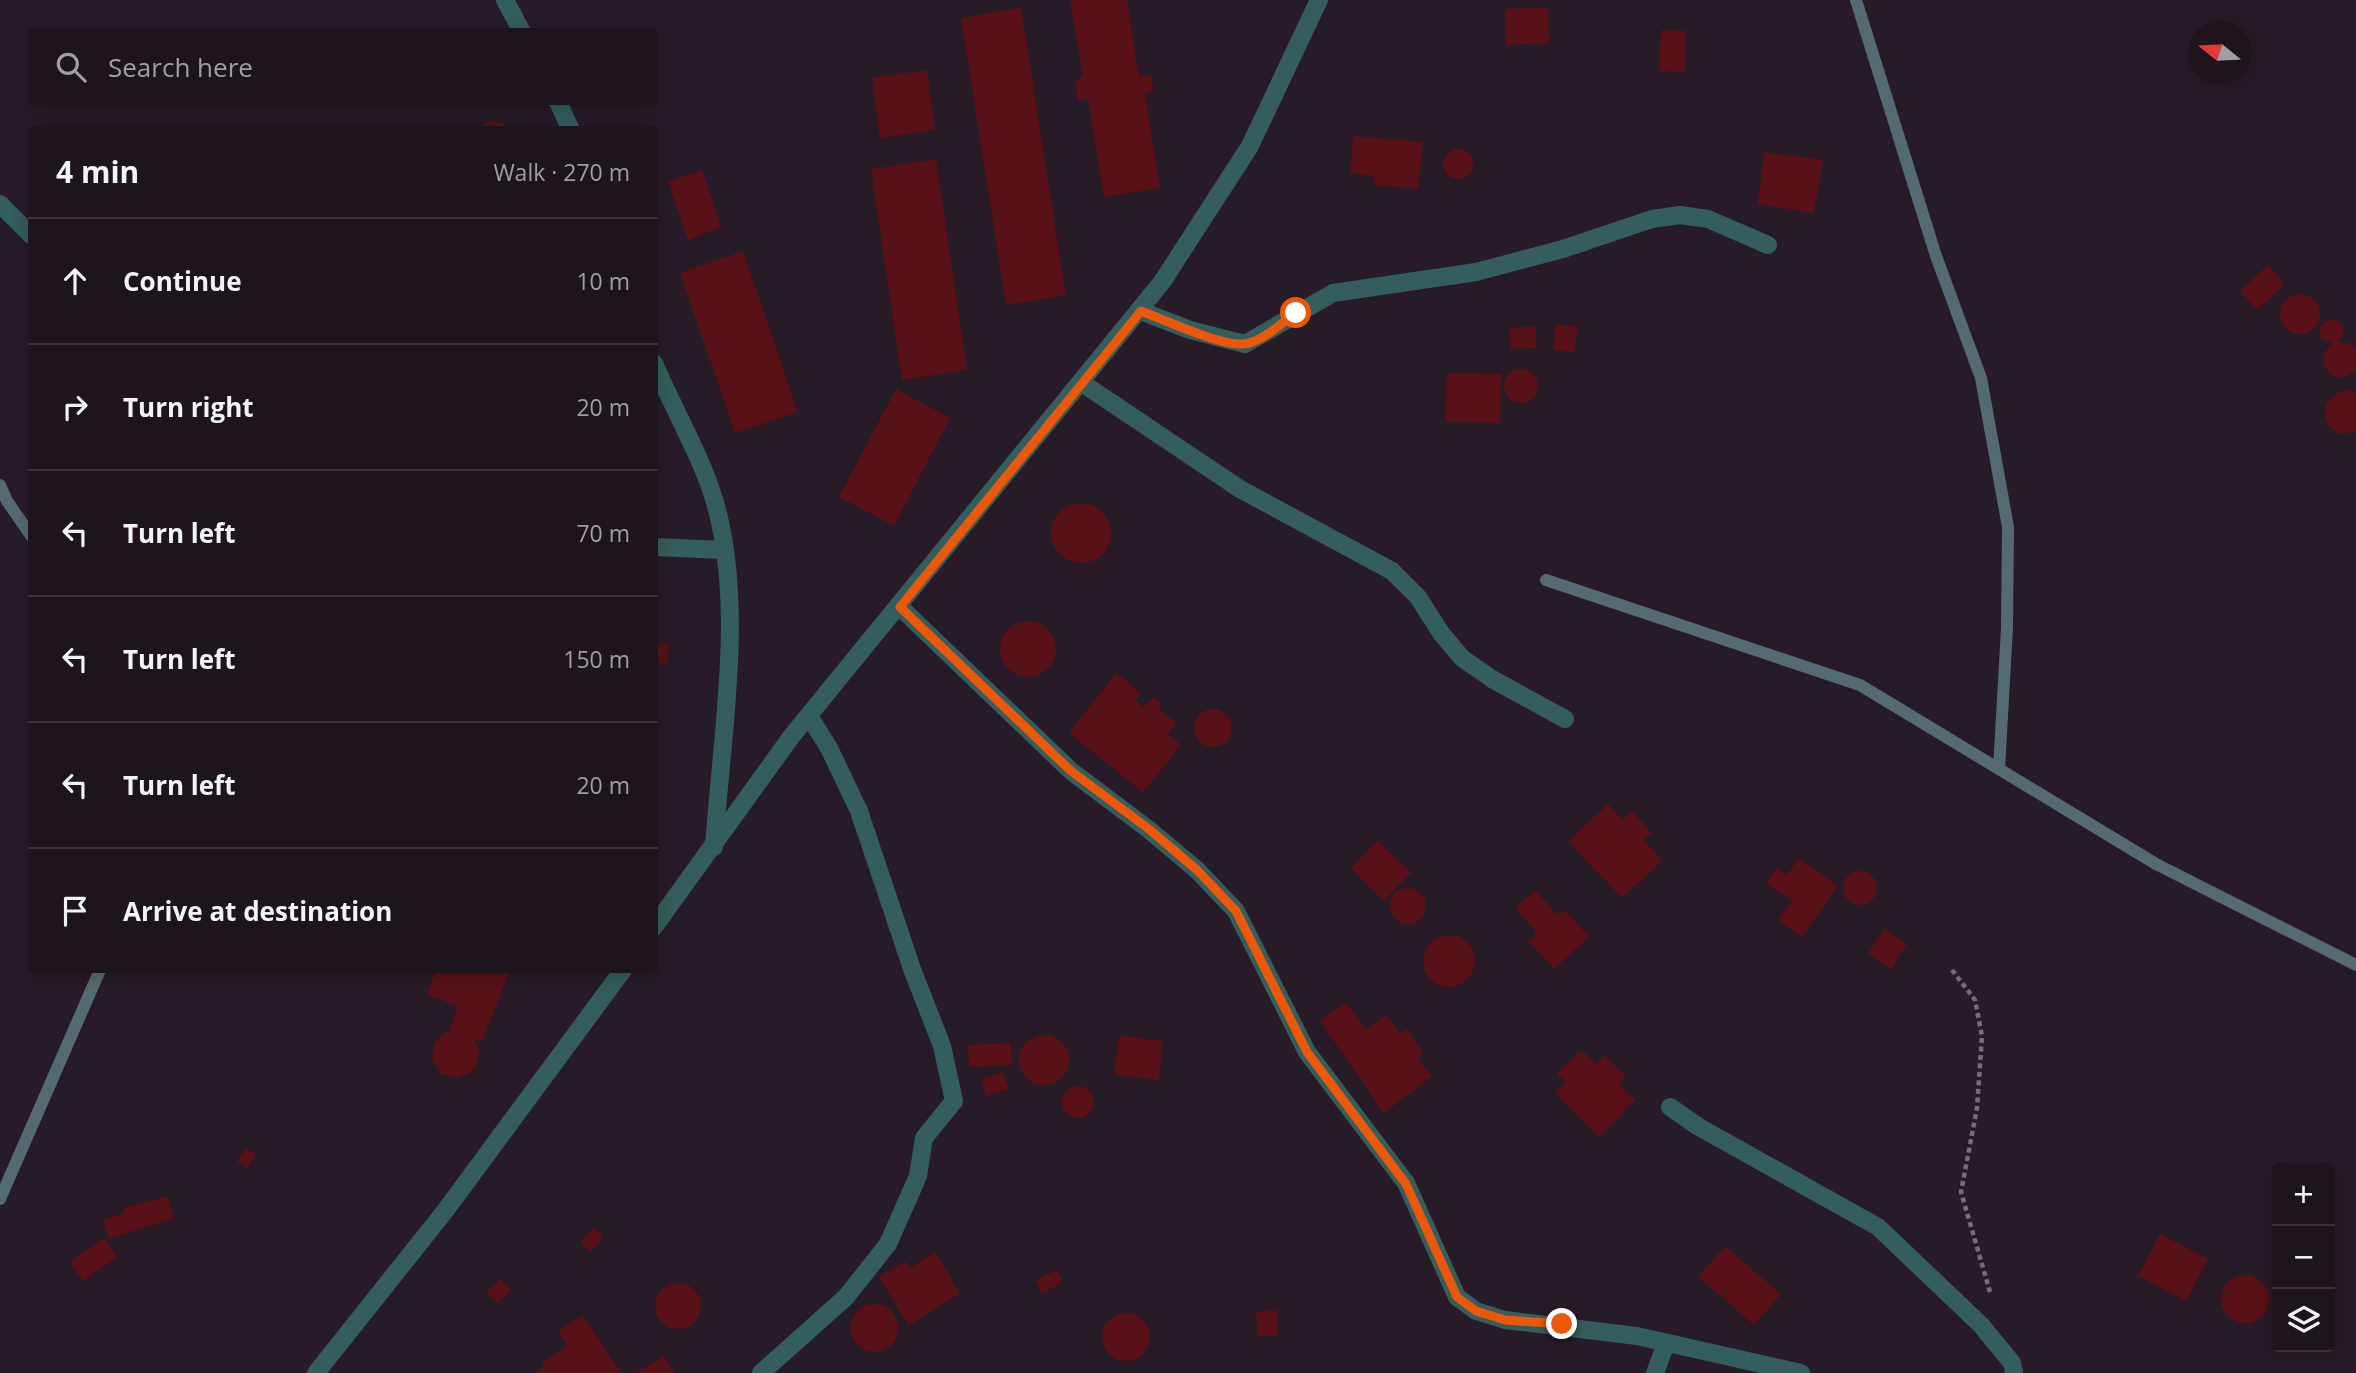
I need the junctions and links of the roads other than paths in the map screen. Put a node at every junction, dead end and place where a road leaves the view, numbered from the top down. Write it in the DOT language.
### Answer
graph roads {
  1 [pos="505,0"];
  2 [pos="1319,0"];
  3 [pos="520,28"];
  4 [pos="559,105"];
  5 [pos="569,126"];
  6 [pos="0,204"];
  7 [pos="28,232"];
  8 [pos="1768,245"];
  9 [pos="1141,311"];
  10 [pos="658,372"];
  11 [pos="1082,383"];
  12 [pos="658,547"];
  13 [pos="724,550"];
  14 [pos="900,607"];
  15 [pos="809,716"];
  16 [pos="1565,719"];
  17 [pos="714,847"];
  18 [pos="658,922"];
  19 [pos="621,973"];
  20 [pos="1670,1107"];
  21 [pos="1666,1343"];
  22 [pos="316,1373"];
  23 [pos="761,1373"];
  24 [pos="1655,1373"];
  25 [pos="1801,1373"];
  26 [pos="2014,1373"];
  1 -- 3 [label="street"];
  2 -- 9 [label="street"];
  4 -- 5 [label="street"];
  6 -- 7 [label="street"];
  8 -- 9 [label="street"];
  9 -- 11 [label="street"];
  10 -- 13 [label="street"];
  11 -- 14 [label="street"];
  11 -- 16 [label="street"];
  12 -- 13 [label="street"];
  13 -- 17 [label="street"];
  14 -- 15 [label="street"];
  14 -- 21 [label="street"];
  15 -- 17 [label="street"];
  15 -- 23 [label="street"];
  17 -- 18 [label="street"];
  19 -- 22 [label="street"];
  20 -- 26 [label="street"];
  21 -- 24 [label="street"];
  21 -- 25 [label="street"];
}
